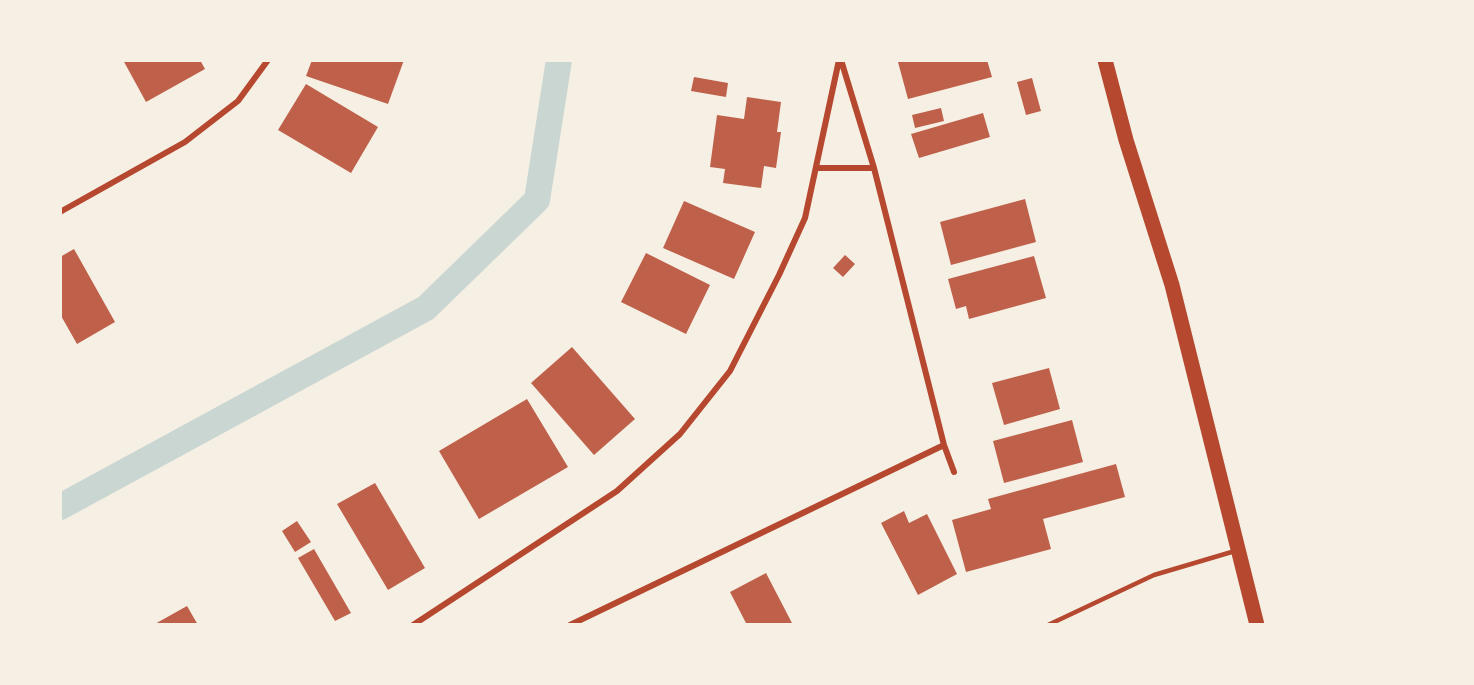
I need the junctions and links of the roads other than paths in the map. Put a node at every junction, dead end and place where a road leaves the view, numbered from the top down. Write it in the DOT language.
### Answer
graph roads {
  1 [pos="268,60"];
  2 [pos="840,60"];
  3 [pos="1106,60"];
  4 [pos="817,168"];
  5 [pos="874,168"];
  6 [pos="60,212"];
  7 [pos="944,445"];
  8 [pos="954,472"];
  9 [pos="1238,550"];
  10 [pos="413,625"];
  11 [pos="570,625"];
  12 [pos="1048,625"];
  13 [pos="1257,625"];
  1 -- 6 [label="street"];
  2 -- 4 [label="street"];
  2 -- 5 [label="street"];
  3 -- 9 [label="main road"];
  4 -- 5 [label="street"];
  4 -- 10 [label="street"];
  5 -- 7 [label="street"];
  7 -- 8 [label="street"];
  7 -- 11 [label="street"];
  9 -- 12 [label="lane"];
  9 -- 13 [label="main road"];
}
